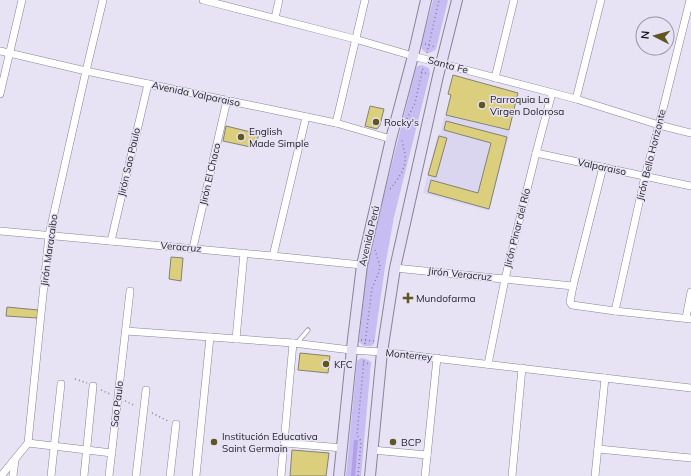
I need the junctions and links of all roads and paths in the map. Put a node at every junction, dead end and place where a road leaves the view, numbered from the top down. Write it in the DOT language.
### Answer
graph roads {
  1 [pos="22,0"];
  2 [pos="104,0"];
  3 [pos="203,0"];
  4 [pos="279,0"];
  5 [pos="365,0"];
  6 [pos="426,0"];
  7 [pos="439,0"];
  8 [pos="457,0"];
  9 [pos="514,0"];
  10 [pos="601,0"];
  11 [pos="690,0"];
  12 [pos="275,18"];
  13 [pos="355,39"];
  14 [pos="421,43"];
  15 [pos="429,45"];
  16 [pos="436,47"];
  17 [pos="0,51"];
  18 [pos="427,52"];
  19 [pos="10,53"];
  20 [pos="413,56"];
  21 [pos="442,63"];
  22 [pos="424,66"];
  23 [pos="416,70"];
  24 [pos="86,71"];
  25 [pos="422,72"];
  26 [pos="430,74"];
  27 [pos="495,78"];
  28 [pos="148,84"];
  29 [pos="552,93"];
  30 [pos="0,94"];
  31 [pos="576,99"];
  32 [pos="227,100"];
  33 [pos="306,117"];
  34 [pos="336,123"];
  35 [pos="405,123"];
  36 [pos="659,125"];
  37 [pos="691,133"];
  38 [pos="402,137"];
  39 [pos="391,139"];
  40 [pos="536,153"];
  41 [pos="603,167"];
  42 [pos="645,176"];
  43 [pos="691,186"];
  44 [pos="388,192"];
  45 [pos="0,230"];
  46 [pos="49,235"];
  47 [pos="111,241"];
  48 [pos="375,247"];
  49 [pos="193,248"];
  50 [pos="244,253"];
  51 [pos="273,256"];
  52 [pos="362,265"];
  53 [pos="395,268"];
  54 [pos="505,279"];
  55 [pos="573,286"];
  56 [pos="130,291"];
  57 [pos="691,292"];
  58 [pos="615,311"];
  59 [pos="688,319"];
  60 [pos="308,330"];
  61 [pos="126,331"];
  62 [pos="210,337"];
  63 [pos="236,339"];
  64 [pos="360,340"];
  65 [pos="366,340"];
  66 [pos="374,341"];
  67 [pos="294,344"];
  68 [pos="365,346"];
  69 [pos="351,350"];
  70 [pos="382,352"];
  71 [pos="437,358"];
  72 [pos="364,359"];
  73 [pos="363,363"];
  74 [pos="371,364"];
  75 [pos="488,364"];
  76 [pos="522,368"];
  77 [pos="605,378"];
  78 [pos="61,384"];
  79 [pos="93,386"];
  80 [pos="691,388"];
  81 [pos="146,390"];
  82 [pos="176,424"];
  83 [pos="28,443"];
  84 [pos="285,443"];
  85 [pos="54,446"];
  86 [pos="342,448"];
  87 [pos="598,449"];
  88 [pos="87,450"];
  89 [pos="372,450"];
  90 [pos="112,453"];
  91 [pos="427,455"];
  92 [pos="691,458"];
  93 [pos="15,460"];
  94 [pos="1,476"];
  95 [pos="13,476"];
  96 [pos="51,476"];
  97 [pos="84,476"];
  98 [pos="109,476"];
  99 [pos="136,476"];
  100 [pos="170,476"];
  101 [pos="196,476"];
  102 [pos="281,476"];
  103 [pos="339,476"];
  104 [pos="358,476"];
  105 [pos="370,476"];
  106 [pos="425,476"];
  107 [pos="512,476"];
  108 [pos="595,476"];
  1 -- 19 [label="street"];
  2 -- 24 [label="street, Jirón Maracaibo"];
  3 -- 12 [label="street, Santa Fe"];
  4 -- 12 [label="street"];
  5 -- 13 [label="street"];
  6 -- 20 [label="main road, Avenida Perú"];
  7 -- 15 [label="path"];
  8 -- 21 [label="main road"];
  9 -- 27 [label="street"];
  10 -- 31 [label="street"];
  11 -- 36 [label="street, Jirón Bello Horizonte"];
  12 -- 13 [label="street, Santa Fe"];
  13 -- 20 [label="street, Santa Fe"];
  13 -- 34 [label="street"];
  14 -- 15 [label="path"];
  15 -- 16 [label="path"];
  15 -- 18 [label="path"];
  17 -- 19 [label="street, Avenida Valparaiso"];
  19 -- 24 [label="street, Avenida Valparaiso"];
  19 -- 30 [label="street"];
  20 -- 21 [label="street, Santa Fe"];
  20 -- 39 [label="main road, Avenida Perú"];
  21 -- 27 [label="street, Santa Fe"];
  21 -- 53 [label="main road"];
  22 -- 25 [label="path"];
  23 -- 25 [label="path"];
  24 -- 28 [label="street, Avenida Valparaiso"];
  24 -- 46 [label="street, Jirón Maracaibo"];
  25 -- 26 [label="path"];
  25 -- 35 [label="path"];
  27 -- 29 [label="street, Santa Fe"];
  28 -- 32 [label="street, Avenida Valparaiso"];
  28 -- 47 [label="street, Jirón Sao Paulo"];
  29 -- 31 [label="street, Santa Fe"];
  29 -- 40 [label="street, Jirón Pinar del Río"];
  31 -- 36 [label="street, Santa Fe"];
  32 -- 33 [label="street, Avenida Valparaiso"];
  32 -- 49 [label="street, Jirón El Chaco"];
  33 -- 34 [label="street, Avenida Valparaiso"];
  33 -- 51 [label="street"];
  34 -- 39 [label="street, Avenida Valparaiso"];
  36 -- 37 [label="street, Santa Fe"];
  36 -- 42 [label="street, Jirón Bello Horizonte"];
  38 -- 44 [label="path"];
  39 -- 52 [label="main road, Avenida Perú"];
  40 -- 41 [label="street, Valparaiso"];
  40 -- 54 [label="street, Jirón Pinar del Río"];
  41 -- 42 [label="street, Valparaiso"];
  41 -- 55 [label="street"];
  42 -- 43 [label="street, Valparaiso"];
  42 -- 58 [label="street, Jirón Bello Horizonte"];
  45 -- 46 [label="street, Veracruz"];
  46 -- 47 [label="street, Veracruz"];
  46 -- 83 [label="street, Jirón Maracaibo"];
  47 -- 49 [label="street, Veracruz"];
  48 -- 65 [label="path"];
  49 -- 50 [label="street, Veracruz"];
  50 -- 51 [label="street, Veracruz"];
  50 -- 63 [label="street"];
  51 -- 52 [label="street, Veracruz"];
  52 -- 69 [label="main road, Avenida Perú"];
  53 -- 54 [label="street, Jirón Veracruz"];
  53 -- 70 [label="main road"];
  54 -- 55 [label="street, Jirón Veracruz"];
  54 -- 75 [label="street, Jirón Pinar del Río"];
  55 -- 58 [label="street"];
  56 -- 61 [label="street, Sao Paulo"];
  57 -- 59 [label="street"];
  58 -- 59 [label="street"];
  60 -- 67 [label="lane"];
  61 -- 62 [label="street, Monterrey"];
  61 -- 90 [label="street, Sao Paulo"];
  62 -- 63 [label="street, Monterrey"];
  62 -- 101 [label="street"];
  63 -- 67 [label="street, Monterrey"];
  64 -- 65 [label="path"];
  65 -- 66 [label="path"];
  65 -- 68 [label="path"];
  67 -- 69 [label="street, Monterrey"];
  67 -- 84 [label="street"];
  69 -- 70 [label="street, Monterrey"];
  69 -- 86 [label="main road, Avenida Perú"];
  70 -- 71 [label="street, Monterrey"];
  70 -- 89 [label="main road"];
  71 -- 75 [label="street, Monterrey"];
  71 -- 91 [label="street"];
  72 -- 73 [label="path"];
  73 -- 74 [label="path"];
  73 -- 104 [label="path"];
  75 -- 76 [label="street, Monterrey"];
  76 -- 77 [label="street, Monterrey"];
  76 -- 107 [label="street"];
  77 -- 80 [label="street, Monterrey"];
  77 -- 87 [label="street"];
  78 -- 85 [label="street"];
  79 -- 88 [label="street"];
  81 -- 99 [label="street"];
  82 -- 100 [label="street"];
  83 -- 85 [label="street"];
  83 -- 93 [label="street"];
  84 -- 86 [label="street"];
  84 -- 102 [label="street"];
  85 -- 88 [label="street"];
  85 -- 96 [label="street"];
  86 -- 103 [label="main road, Avenida Perú"];
  87 -- 92 [label="street"];
  87 -- 108 [label="street"];
  88 -- 90 [label="street"];
  88 -- 97 [label="street"];
  89 -- 91 [label="street"];
  89 -- 105 [label="main road"];
  90 -- 98 [label="street, Sao Paulo"];
  91 -- 106 [label="street"];
  93 -- 94 [label="street"];
  93 -- 95 [label="street"];
}
